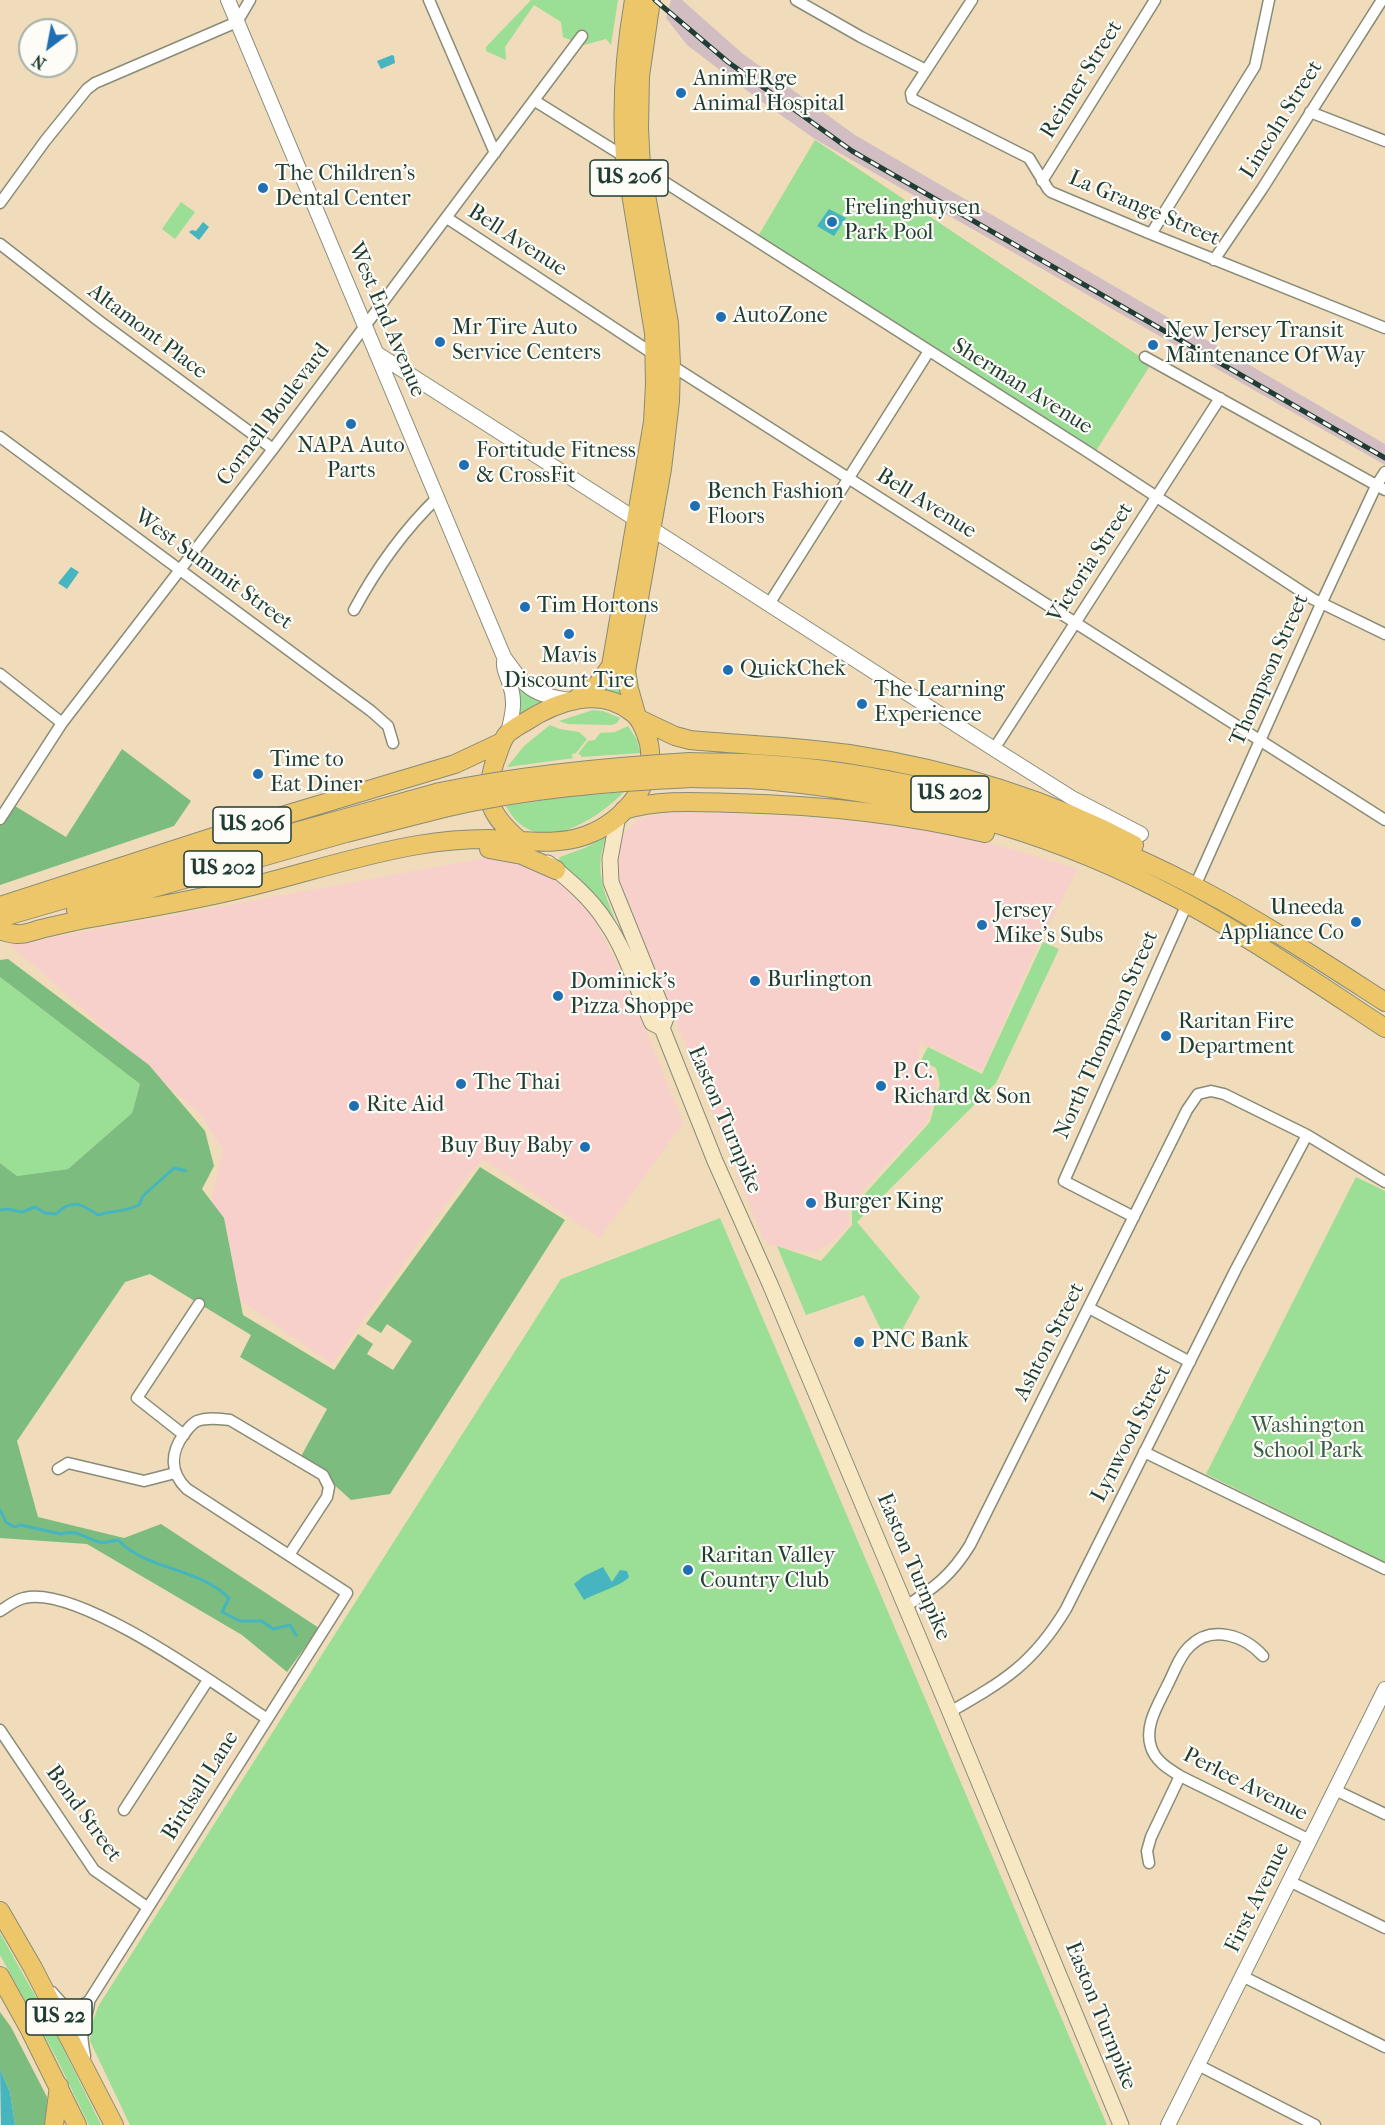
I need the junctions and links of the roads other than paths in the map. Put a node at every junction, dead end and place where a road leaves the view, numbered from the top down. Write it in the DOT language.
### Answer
graph roads {
  1 [pos="228,0"];
  2 [pos="250,0"];
  3 [pos="429,0"];
  4 [pos="634,0"];
  5 [pos="651,0"];
  6 [pos="796,0"];
  7 [pos="972,0"];
  8 [pos="1155,0"];
  9 [pos="1269,0"];
  10 [pos="1382,0"];
  11 [pos="237,22"];
  12 [pos="582,36"];
  13 [pos="926,70"];
  14 [pos="535,100"];
  15 [pos="1310,112"];
  16 [pos="1385,141"];
  17 [pos="495,153"];
  18 [pos="626,157"];
  19 [pos="642,167"];
  20 [pos="1042,181"];
  21 [pos="0,204"];
  22 [pos="447,218"];
  23 [pos="1151,234"];
  24 [pos="0,244"];
  25 [pos="1214,260"];
  26 [pos="365,325"];
  27 [pos="1385,328"];
  28 [pos="929,351"];
  29 [pos="376,353"];
  30 [pos="656,355"];
  31 [pos="1144,357"];
  32 [pos="671,365"];
  33 [pos="1220,398"];
  34 [pos="0,437"];
  35 [pos="273,449"];
  36 [pos="1385,472"];
  37 [pos="849,478"];
  38 [pos="1381,488"];
  39 [pos="438,497"];
  40 [pos="1156,497"];
  41 [pos="644,524"];
  42 [pos="181,569"];
  43 [pos="769,604"];
  44 [pos="1321,604"];
  45 [pos="354,610"];
  46 [pos="1076,622"];
  47 [pos="1385,634"];
  48 [pos="504,657"];
  49 [pos="0,674"];
  50 [pos="572,700"];
  51 [pos="638,718"];
  52 [pos="63,723"];
  53 [pos="505,738"];
  54 [pos="1260,741"];
  55 [pos="393,743"];
  56 [pos="994,749"];
  57 [pos="691,770"];
  58 [pos="621,813"];
  59 [pos="0,819"];
  60 [pos="1385,820"];
  61 [pos="1141,834"];
  62 [pos="519,840"];
  63 [pos="343,863"];
  64 [pos="1115,868"];
  65 [pos="556,870"];
  66 [pos="1195,886"];
  67 [pos="1186,904"];
  68 [pos="0,906"];
  69 [pos="1,927"];
  70 [pos="1385,1002"];
  71 [pos="662,1028"];
  72 [pos="1385,1028"];
  73 [pos="1307,1135"];
  74 [pos="1385,1182"];
  75 [pos="1134,1217"];
  76 [pos="199,1304"];
  77 [pos="1089,1308"];
  78 [pos="1190,1362"];
  79 [pos="184,1435"];
  80 [pos="1144,1452"];
  81 [pos="58,1469"];
  82 [pos="175,1473"];
  83 [pos="289,1555"];
  84 [pos="1385,1569"];
  85 [pos="905,1607"];
  86 [pos="0,1611"];
  87 [pos="1263,1656"];
  88 [pos="208,1680"];
  89 [pos="1384,1694"];
  90 [pos="950,1712"];
  91 [pos="266,1718"];
  92 [pos="0,1730"];
  93 [pos="1180,1776"];
  94 [pos="1335,1790"];
  95 [pos="124,1810"];
  96 [pos="1385,1814"];
  97 [pos="1310,1840"];
  98 [pos="1149,1863"];
  99 [pos="1289,1881"];
  100 [pos="147,1907"];
  101 [pos="0,1911"];
  102 [pos="1385,1928"];
  103 [pos="33,1968"];
  104 [pos="0,1976"];
  105 [pos="1242,1976"];
  106 [pos="89,2001"];
  107 [pos="1385,2047"];
  108 [pos="1198,2065"];
  109 [pos="87,2070"];
  110 [pos="59,2086"];
  111 [pos="1122,2122"];
  112 [pos="54,2125"];
  113 [pos="77,2125"];
  114 [pos="114,2125"];
  115 [pos="1168,2125"];
  116 [pos="1315,2125"];
  1 -- 11 [label="street, West End Avenue"];
  2 -- 11 [label="street"];
  3 -- 17 [label="street"];
  4 -- 18 [label="highway, US 206"];
  5 -- 19 [label="highway, US 206"];
  6 -- 13 [label="street"];
  7 -- 13 [label="street"];
  8 -- 20 [label="street, Reimer Street"];
  9 -- 23 [label="street"];
  10 -- 15 [label="street, Lincoln Street"];
  11 -- 21 [label="street"];
  11 -- 26 [label="street, West End Avenue"];
  12 -- 14 [label="street, Cornell Boulevard"];
  13 -- 20 [label="street, La Grange Street"];
  14 -- 17 [label="street, Cornell Boulevard"];
  14 -- 18 [label="street"];
  15 -- 16 [label="street"];
  15 -- 25 [label="street, Lincoln Street"];
  17 -- 22 [label="street, Cornell Boulevard"];
  18 -- 30 [label="highway, US 206"];
  19 -- 28 [label="street, Sherman Avenue"];
  19 -- 32 [label="highway, US 206"];
  20 -- 23 [label="street, La Grange Street"];
  22 -- 26 [label="street, Cornell Boulevard"];
  22 -- 30 [label="street, Bell Avenue"];
  23 -- 25 [label="street, La Grange Street"];
  24 -- 35 [label="street, Altamont Place"];
  25 -- 27 [label="street, La Grange Street"];
  26 -- 29 [label="street, West End Avenue"];
  26 -- 35 [label="street, Cornell Boulevard"];
  28 -- 37 [label="street"];
  28 -- 40 [label="street, Sherman Avenue"];
  29 -- 39 [label="street, West End Avenue"];
  29 -- 41 [label="street"];
  30 -- 32 [label="street, Bell Avenue"];
  30 -- 41 [label="highway, US 206"];
  31 -- 33 [label="street"];
  32 -- 37 [label="street, Bell Avenue"];
  32 -- 41 [label="highway, US 206"];
  33 -- 38 [label="street"];
  33 -- 40 [label="street, Victoria Street"];
  34 -- 42 [label="street, West Summit Street"];
  35 -- 42 [label="street, Cornell Boulevard"];
  36 -- 38 [label="street, Thompson Street"];
  37 -- 43 [label="street"];
  37 -- 46 [label="street, Bell Avenue"];
  38 -- 44 [label="street, Thompson Street"];
  39 -- 45 [label="street"];
  39 -- 48 [label="street, West End Avenue"];
  40 -- 44 [label="street, Sherman Avenue"];
  40 -- 46 [label="street, Victoria Street"];
  41 -- 43 [label="street"];
  41 -- 50 [label="highway, US 206"];
  41 -- 51 [label="highway, US 206"];
  42 -- 52 [label="street, Cornell Boulevard"];
  42 -- 55 [label="street, West Summit Street"];
  43 -- 56 [label="street"];
  44 -- 47 [label="street, Sherman Avenue"];
  44 -- 54 [label="street, Thompson Street"];
  46 -- 54 [label="street, Bell Avenue"];
  46 -- 56 [label="street, Victoria Street"];
  48 -- 50 [label="street, West End Avenue"];
  48 -- 53 [label="street, West End Avenue"];
  49 -- 52 [label="street"];
  50 -- 51 [label="highway, US 206"];
  50 -- 53 [label="highway, US 206"];
  51 -- 58 [label="highway, US 206"];
  51 -- 66 [label="highway"];
  52 -- 59 [label="street, Cornell Boulevard"];
  53 -- 62 [label="highway"];
  53 -- 68 [label="highway, US 206"];
  54 -- 60 [label="street, Bell Avenue"];
  54 -- 66 [label="street, Thompson Street"];
  56 -- 61 [label="street"];
  57 -- 64 [label="highway, US 202"];
  57 -- 66 [label="highway, US 202"];
  57 -- 69 [label="highway, US 202, bridge"];
  58 -- 62 [label="highway, US 206"];
  58 -- 64 [label="highway"];
  58 -- 71 [label="main road, Easton Turnpike"];
  62 -- 63 [label="highway, US 206"];
  62 -- 65 [label="main road, Easton Turnpike"];
  63 -- 65 [label="highway"];
  63 -- 69 [label="highway, US 206"];
  64 -- 67 [label="highway, US 202"];
  65 -- 71 [label="main road, Easton Turnpike"];
  66 -- 70 [label="highway, US 202"];
  67 -- 72 [label="highway, US 202"];
  67 -- 75 [label="street, North Thompson Street"];
  71 -- 85 [label="main road, Easton Turnpike"];
  73 -- 74 [label="street"];
  73 -- 75 [label="street, Ashton Street"];
  73 -- 78 [label="street, Lynwood Street"];
  75 -- 77 [label="street, Ashton Street"];
  76 -- 79 [label="street"];
  77 -- 78 [label="street"];
  77 -- 85 [label="street, Ashton Street"];
  78 -- 80 [label="street, Lynwood Street"];
  79 -- 82 [label="street"];
  79 -- 83 [label="street"];
  80 -- 84 [label="street"];
  80 -- 90 [label="street, Lynwood Street"];
  81 -- 82 [label="street"];
  82 -- 83 [label="street"];
  83 -- 91 [label="street, Birdsall Lane"];
  85 -- 90 [label="main road, Easton Turnpike"];
  86 -- 88 [label="street"];
  87 -- 93 [label="street, Perlee Avenue"];
  88 -- 91 [label="street"];
  88 -- 95 [label="street, Bond Street"];
  89 -- 94 [label="street, First Avenue"];
  90 -- 111 [label="main road, Easton Turnpike"];
  91 -- 100 [label="street, Birdsall Lane"];
  92 -- 100 [label="street, Bond Street"];
  93 -- 97 [label="street, Perlee Avenue"];
  93 -- 98 [label="street"];
  94 -- 96 [label="street"];
  94 -- 97 [label="street, First Avenue"];
  97 -- 99 [label="street, First Avenue"];
  99 -- 102 [label="street"];
  99 -- 105 [label="street, First Avenue"];
  100 -- 106 [label="street, Birdsall Lane"];
  101 -- 103 [label="highway, US 22"];
  103 -- 106 [label="street"];
  103 -- 109 [label="highway, US 22"];
  104 -- 110 [label="highway, US 22"];
  105 -- 107 [label="street"];
  105 -- 108 [label="street, First Avenue"];
  106 -- 109 [label="street, Birdsall Lane"];
  108 -- 115 [label="street, First Avenue"];
  108 -- 116 [label="street"];
  109 -- 114 [label="highway, US 22"];
  110 -- 112 [label="highway"];
  110 -- 113 [label="highway, US 22"];
}
